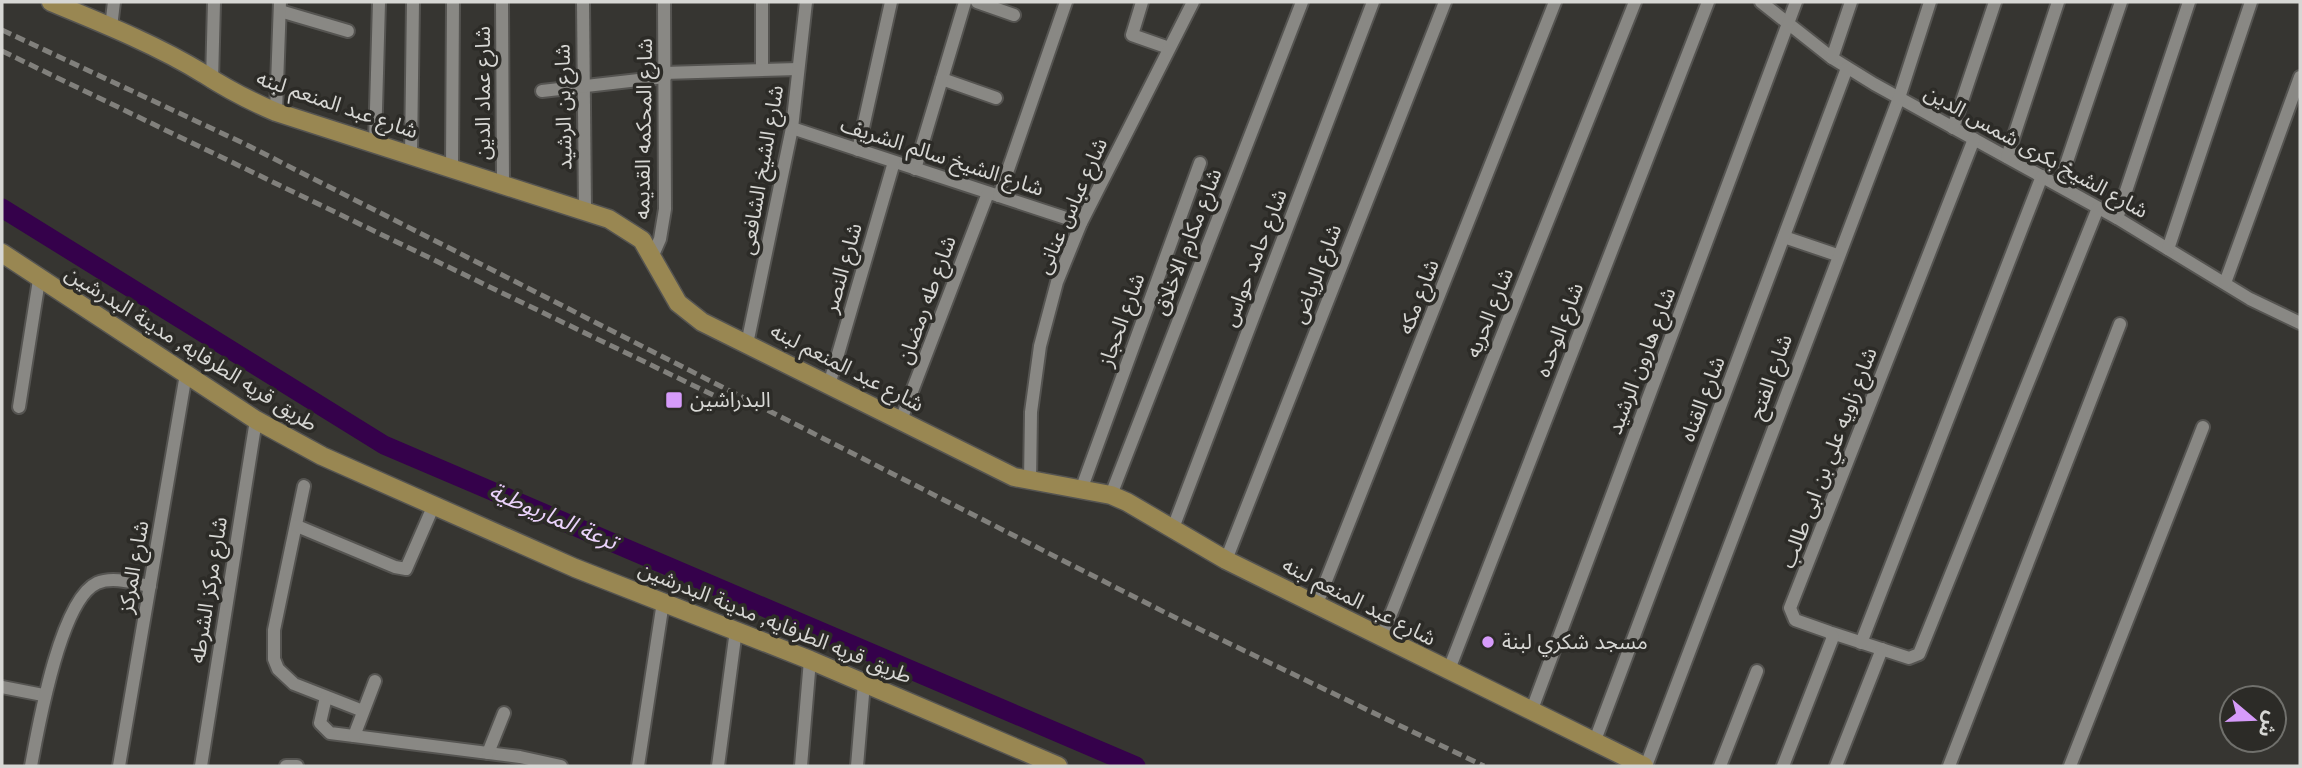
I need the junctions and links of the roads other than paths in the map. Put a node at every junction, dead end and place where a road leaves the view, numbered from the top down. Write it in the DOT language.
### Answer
graph roads {
  1 [pos="51,2"];
  2 [pos="114,2"];
  3 [pos="214,2"];
  4 [pos="379,2"];
  5 [pos="413,2"];
  6 [pos="453,2"];
  7 [pos="502,2"];
  8 [pos="583,2"];
  9 [pos="664,2"];
  10 [pos="762,2"];
  11 [pos="806,2"];
  12 [pos="891,2"];
  13 [pos="965,2"];
  14 [pos="977,2"];
  15 [pos="1066,2"];
  16 [pos="1142,2"];
  17 [pos="1193,2"];
  18 [pos="1302,2"];
  19 [pos="1373,2"];
  20 [pos="1444,2"];
  21 [pos="1555,2"];
  22 [pos="1635,2"];
  23 [pos="1708,2"];
  24 [pos="1761,2"];
  25 [pos="1796,2"];
  26 [pos="1851,2"];
  27 [pos="1930,2"];
  28 [pos="1995,2"];
  29 [pos="2058,2"];
  30 [pos="2121,2"];
  31 [pos="2189,2"];
  32 [pos="2251,2"];
  33 [pos="280,6"];
  34 [pos="1014,15"];
  35 [pos="1788,23"];
  36 [pos="111,27"];
  37 [pos="348,31"];
  38 [pos="1169,48"];
  39 [pos="1832,58"];
  40 [pos="1847,68"];
  41 [pos="762,69"];
  42 [pos="798,69"];
  43 [pos="664,75"];
  44 [pos="2300,77"];
  45 [pos="942,79"];
  46 [pos="212,82"];
  47 [pos="583,87"];
  48 [pos="542,92"];
  49 [pos="996,98"];
  50 [pos="1899,98"];
  51 [pos="276,112"];
  52 [pos="792,128"];
  53 [pos="1953,128"];
  54 [pos="1974,139"];
  55 [pos="375,145"];
  56 [pos="858,150"];
  57 [pos="411,155"];
  58 [pos="2007,157"];
  59 [pos="894,162"];
  60 [pos="1200,163"];
  61 [pos="452,167"];
  62 [pos="915,169"];
  63 [pos="2042,176"];
  64 [pos="503,184"];
  65 [pos="2059,185"];
  66 [pos="993,195"];
  67 [pos="2098,208"];
  68 [pos="585,211"];
  69 [pos="2117,218"];
  70 [pos="1081,223"];
  71 [pos="1784,237"];
  72 [pos="2168,249"];
  73 [pos="2,253"];
  74 [pos="653,255"];
  75 [pos="1837,255"];
  76 [pos="39,280"];
  77 [pos="2225,284"];
  78 [pos="2300,323"];
  79 [pos="2120,324"];
  80 [pos="747,344"];
  81 [pos="187,374"];
  82 [pos="829,384"];
  83 [pos="19,407"];
  84 [pos="256,420"];
  85 [pos="901,420"];
  86 [pos="2203,427"];
  87 [pos="1030,482"];
  88 [pos="304,486"];
  89 [pos="1081,490"];
  90 [pos="1111,495"];
  91 [pos="433,507"];
  92 [pos="297,526"];
  93 [pos="1173,528"];
  94 [pos="1226,560"];
  95 [pos="150,586"];
  96 [pos="663,601"];
  97 [pos="1316,606"];
  98 [pos="736,630"];
  99 [pos="1832,633"];
  100 [pos="1381,639"];
  101 [pos="1861,643"];
  102 [pos="1882,649"];
  103 [pos="810,660"];
  104 [pos="1757,671"];
  105 [pos="1448,672"];
  106 [pos="375,681"];
  107 [pos="864,683"];
  108 [pos="2,687"];
  109 [pos="43,695"];
  110 [pos="326,697"];
  111 [pos="363,711"];
  112 [pos="1531,712"];
  113 [pos="504,713"];
  114 [pos="354,736"];
  115 [pos="1594,743"];
  116 [pos="488,753"];
  117 [pos="31,766"];
  118 [pos="119,766"];
  119 [pos="201,766"];
  120 [pos="286,766"];
  121 [pos="298,766"];
  122 [pos="561,766"];
  123 [pos="638,766"];
  124 [pos="718,766"];
  125 [pos="801,766"];
  126 [pos="857,766"];
  127 [pos="1058,766"];
  128 [pos="1645,766"];
  129 [pos="1720,766"];
  130 [pos="1783,766"];
  131 [pos="1836,766"];
  132 [pos="1949,766"];
  133 [pos="2070,766"];
  1 -- 36 [label="main road, شارع عبد المنعم لبنه"];
  2 -- 36 [label="street"];
  3 -- 46 [label="street"];
  4 -- 55 [label="street"];
  5 -- 57 [label="street"];
  6 -- 61 [label="street"];
  7 -- 64 [label="street, شارع عماد الدين"];
  8 -- 47 [label="street, شارع بن الرشيد"];
  9 -- 43 [label="street, شارع المحكمه القديمه"];
  10 -- 41 [label="street"];
  11 -- 42 [label="street, شارع الشيخ الشافعى"];
  12 -- 56 [label="street"];
  13 -- 45 [label="street"];
  14 -- 34 [label="street"];
  15 -- 66 [label="street, شارع طه رمضان"];
  16 -- 38 [label="street"];
  17 -- 38 [label="street, شارع عباس عنانى"];
  18 -- 90 [label="street, شارع مكارم الاخلاق"];
  19 -- 93 [label="street, شارع حامد حواس"];
  20 -- 94 [label="street, شارع الرياض"];
  21 -- 97 [label="street, شارع مكه"];
  22 -- 100 [label="street, شارع الحريه"];
  23 -- 105 [label="street, شارع الوحده"];
  24 -- 35 [label="street, شارع الشيخ بكرى شمس الدين"];
  25 -- 35 [label="street, شارع هارون الرشيد"];
  26 -- 39 [label="street"];
  27 -- 50 [label="street, شارع الفتح"];
  28 -- 53 [label="street"];
  29 -- 58 [label="street"];
  30 -- 65 [label="street"];
  31 -- 69 [label="street"];
  32 -- 72 [label="street"];
  33 -- 37 [label="street"];
  33 -- 51 [label="street"];
  35 -- 39 [label="street, شارع الشيخ بكرى شمس الدين"];
  35 -- 112 [label="street, شارع هارون الرشيد"];
  36 -- 46 [label="main road, شارع عبد المنعم لبنه"];
  38 -- 70 [label="street, شارع عباس عنانى"];
  39 -- 40 [label="street, شارع الشيخ بكرى شمس الدين"];
  40 -- 50 [label="street, شارع الشيخ بكرى شمس الدين"];
  40 -- 71 [label="street, شارع القناه"];
  41 -- 42 [label="street"];
  41 -- 43 [label="street"];
  42 -- 52 [label="street, شارع الشيخ الشافعى"];
  43 -- 47 [label="street"];
  43 -- 74 [label="street, شارع المحكمه القديمه"];
  44 -- 77 [label="street"];
  45 -- 49 [label="street"];
  45 -- 62 [label="street"];
  46 -- 51 [label="main road, شارع عبد المنعم لبنه"];
  47 -- 48 [label="street"];
  47 -- 68 [label="street, شارع بن الرشيد"];
  50 -- 53 [label="street, شارع الشيخ بكرى شمس الدين"];
  50 -- 75 [label="street, شارع الفتح"];
  51 -- 55 [label="main road, شارع عبد المنعم لبنه"];
  52 -- 56 [label="street, شارع الشيخ سالم الشريف"];
  52 -- 80 [label="street, شارع الشيخ الشافعى"];
  53 -- 54 [label="street, شارع الشيخ بكرى شمس الدين"];
  54 -- 58 [label="street, شارع الشيخ بكرى شمس الدين"];
  54 -- 99 [label="street, شارع زاويه علي بن ابى طالب"];
  55 -- 57 [label="main road, شارع عبد المنعم لبنه"];
  56 -- 59 [label="street, شارع الشيخ سالم الشريف"];
  57 -- 61 [label="main road, شارع عبد المنعم لبنه"];
  58 -- 63 [label="street, شارع الشيخ بكرى شمس الدين"];
  59 -- 62 [label="street, شارع الشيخ سالم الشريف"];
  59 -- 82 [label="street, شارع النصر"];
  60 -- 89 [label="street, شارع الحجاز"];
  61 -- 64 [label="main road, شارع عبد المنعم لبنه"];
  62 -- 66 [label="street, شارع الشيخ سالم الشريف"];
  63 -- 65 [label="street, شارع الشيخ بكرى شمس الدين"];
  63 -- 101 [label="street"];
  64 -- 68 [label="main road, شارع عبد المنعم لبنه"];
  65 -- 67 [label="street, شارع الشيخ بكرى شمس الدين"];
  66 -- 70 [label="street, شارع الشيخ سالم الشريف"];
  66 -- 85 [label="street, شارع طه رمضان"];
  67 -- 69 [label="street, شارع الشيخ بكرى شمس الدين"];
  67 -- 102 [label="street, شارع زاويه علي بن ابى طالب"];
  68 -- 74 [label="main road, شارع عبد المنعم لبنه"];
  69 -- 72 [label="street, شارع الشيخ بكرى شمس الدين"];
  70 -- 87 [label="street, شارع عباس عنانى"];
  71 -- 75 [label="street"];
  71 -- 115 [label="street, شارع القناه"];
  72 -- 77 [label="street, شارع الشيخ بكرى شمس الدين"];
  73 -- 76 [label="main road, طريق قريه الطرفايه, مدينة البدرشين"];
  74 -- 80 [label="main road, شارع عبد المنعم لبنه"];
  75 -- 128 [label="street, شارع الفتح"];
  76 -- 81 [label="main road, طريق قريه الطرفايه, مدينة البدرشين"];
  76 -- 83 [label="street"];
  77 -- 78 [label="street, شارع الشيخ بكرى شمس الدين"];
  79 -- 132 [label="street"];
  80 -- 82 [label="main road, شارع عبد المنعم لبنه"];
  81 -- 84 [label="main road, طريق قريه الطرفايه, مدينة البدرشين"];
  81 -- 95 [label="street, شارع المركز"];
  82 -- 85 [label="main road, شارع عبد المنعم لبنه"];
  84 -- 91 [label="main road, طريق قريه الطرفايه, مدينة البدرشين"];
  84 -- 119 [label="street, شارع مركز الشرطه"];
  85 -- 87 [label="main road, شارع عبد المنعم لبنه"];
  86 -- 133 [label="street"];
  87 -- 89 [label="main road, شارع عبد المنعم لبنه"];
  88 -- 92 [label="street"];
  89 -- 90 [label="main road, شارع عبد المنعم لبنه"];
  90 -- 93 [label="main road, شارع عبد المنعم لبنه"];
  91 -- 92 [label="street"];
  91 -- 96 [label="main road, طريق قريه الطرفايه, مدينة البدرشين"];
  92 -- 110 [label="street"];
  93 -- 94 [label="main road, شارع عبد المنعم لبنه"];
  94 -- 97 [label="main road, شارع عبد المنعم لبنه"];
  95 -- 109 [label="street"];
  95 -- 118 [label="street, شارع المركز"];
  96 -- 98 [label="main road, طريق قريه الطرفايه, مدينة البدرشين"];
  96 -- 123 [label="street"];
  97 -- 100 [label="main road, شارع عبد المنعم لبنه"];
  98 -- 103 [label="main road, طريق قريه الطرفايه, مدينة البدرشين"];
  98 -- 124 [label="street"];
  99 -- 101 [label="street, شارع زاويه علي بن ابى طالب"];
  99 -- 130 [label="street"];
  100 -- 105 [label="main road, شارع عبد المنعم لبنه"];
  101 -- 102 [label="street, شارع زاويه علي بن ابى طالب"];
  102 -- 131 [label="street"];
  103 -- 107 [label="main road, طريق قريه الطرفايه, مدينة البدرشين"];
  103 -- 125 [label="street"];
  104 -- 129 [label="street"];
  105 -- 112 [label="main road, شارع عبد المنعم لبنه"];
  106 -- 111 [label="street"];
  107 -- 126 [label="street"];
  107 -- 127 [label="main road, طريق قريه الطرفايه, مدينة البدرشين"];
  108 -- 109 [label="street"];
  109 -- 117 [label="street"];
  110 -- 111 [label="street"];
  110 -- 114 [label="street"];
  111 -- 114 [label="street"];
  112 -- 115 [label="main road, شارع عبد المنعم لبنه"];
  113 -- 116 [label="street"];
  114 -- 116 [label="street"];
  115 -- 128 [label="main road, شارع عبد المنعم لبنه"];
  116 -- 122 [label="street"];
  120 -- 121 [label="street"];
}
